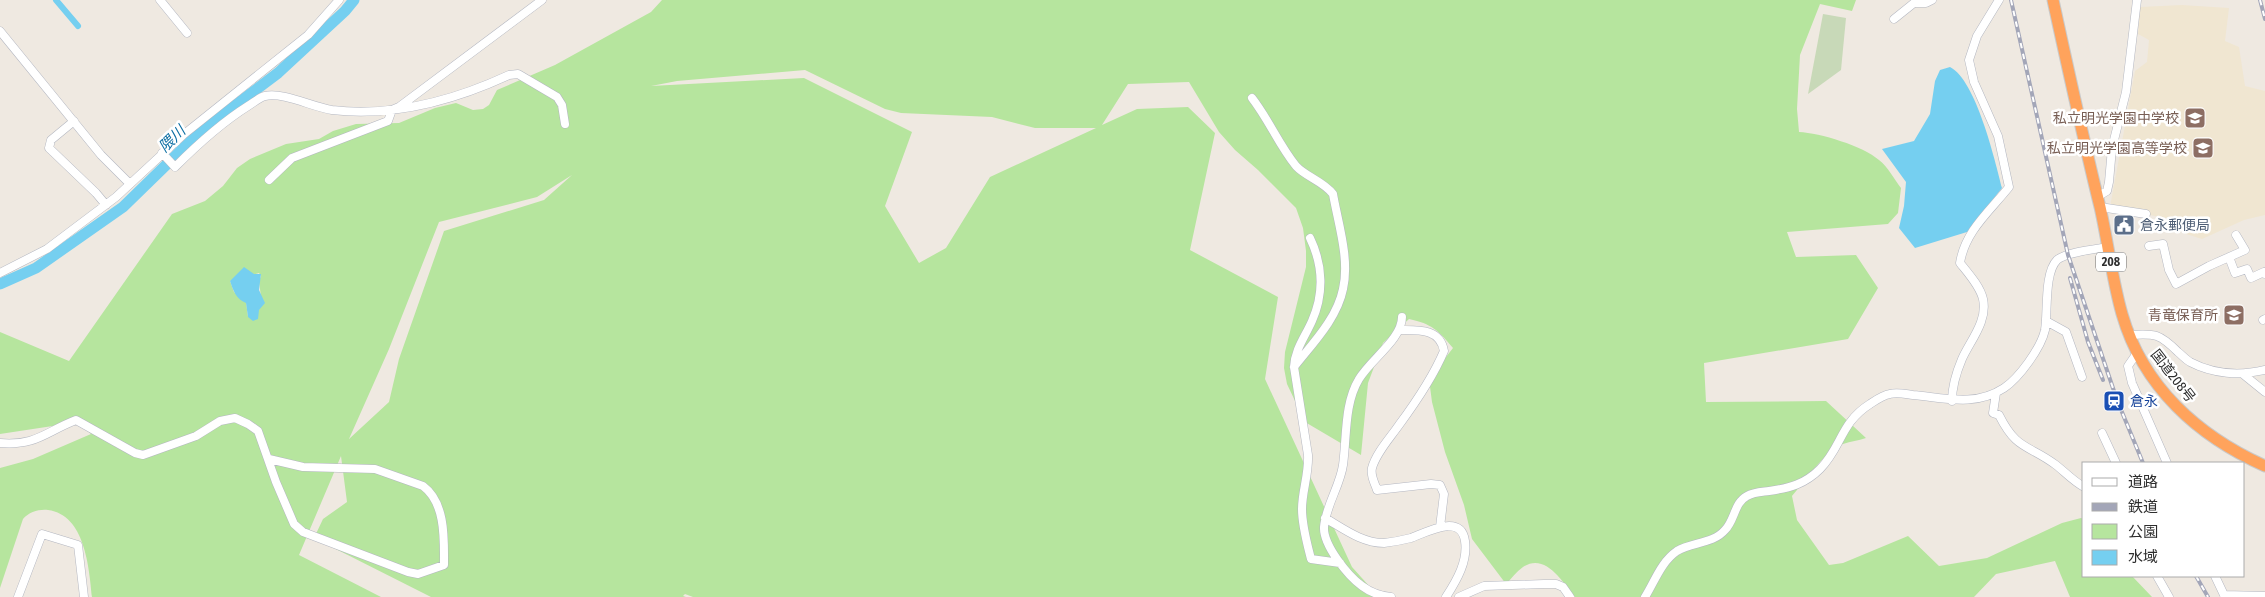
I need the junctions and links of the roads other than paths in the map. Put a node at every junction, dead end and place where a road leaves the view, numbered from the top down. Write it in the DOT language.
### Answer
graph roads {
  1 [pos="160,0"];
  2 [pos="542,0"];
  3 [pos="1932,0"];
  4 [pos="1999,0"];
  5 [pos="2053,0"];
  6 [pos="2137,0"];
  7 [pos="336,1"];
  8 [pos="1894,19"];
  9 [pos="0,31"];
  10 [pos="187,33"];
  11 [pos="1252,98"];
  12 [pos="395,109"];
  13 [pos="74,121"];
  14 [pos="565,124"];
  15 [pos="164,155"];
  16 [pos="269,180"];
  17 [pos="130,184"];
  18 [pos="2099,202"];
  19 [pos="106,205"];
  20 [pos="2146,214"];
  21 [pos="2236,234"];
  22 [pos="1310,238"];
  23 [pos="2149,246"];
  24 [pos="2108,247"];
  25 [pos="2229,257"];
  26 [pos="1,271"];
  27 [pos="2265,274"];
  28 [pos="1402,317"];
  29 [pos="2046,321"];
  30 [pos="1399,330"];
  31 [pos="2130,335"];
  32 [pos="2137,353"];
  33 [pos="1294,367"];
  34 [pos="2265,370"];
  35 [pos="2244,375"];
  36 [pos="2082,377"];
  37 [pos="2265,392"];
  38 [pos="1996,393"];
  39 [pos="1952,400"];
  40 [pos="2102,433"];
  41 [pos="0,443"];
  42 [pos="269,459"];
  43 [pos="2116,462"];
  44 [pos="2167,462"];
  45 [pos="2265,466"];
  46 [pos="2082,486"];
  47 [pos="1325,518"];
  48 [pos="1440,527"];
  49 [pos="1340,562"];
  50 [pos="2158,577"];
  51 [pos="2216,577"];
  52 [pos="2225,596"];
  53 [pos="2265,596"];
  54 [pos="18,597"];
  55 [pos="84,597"];
  56 [pos="1391,597"];
  57 [pos="1446,597"];
  58 [pos="1459,597"];
  59 [pos="1570,597"];
  60 [pos="1645,597"];
  61 [pos="2169,597"];
  1 -- 10 [label="street"];
  2 -- 12 [label="street"];
  3 -- 8 [label="street"];
  4 -- 39 [label="street"];
  5 -- 18 [label="highway, 国道208号 / 208"];
  6 -- 18 [label="street"];
  7 -- 15 [label="street"];
  9 -- 13 [label="street"];
  11 -- 33 [label="street"];
  12 -- 14 [label="street"];
  12 -- 15 [label="street"];
  12 -- 16 [label="street"];
  13 -- 17 [label="street"];
  13 -- 19 [label="street"];
  15 -- 17 [label="street"];
  17 -- 19 [label="street"];
  18 -- 20 [label="street"];
  18 -- 24 [label="highway, 国道208号 / 208"];
  19 -- 26 [label="street"];
  21 -- 25 [label="street"];
  22 -- 33 [label="street"];
  23 -- 25 [label="street"];
  24 -- 29 [label="street"];
  24 -- 31 [label="highway, 国道208号 / 208"];
  25 -- 27 [label="street"];
  28 -- 30 [label="street"];
  29 -- 36 [label="street"];
  29 -- 38 [label="street"];
  30 -- 47 [label="street"];
  30 -- 48 [label="street"];
  31 -- 32 [label="highway, 国道208号 / 208"];
  31 -- 35 [label="street"];
  32 -- 44 [label="street"];
  32 -- 45 [label="highway, 国道208号 / 208"];
  33 -- 49 [label="street"];
  34 -- 35 [label="street"];
  35 -- 37 [label="street"];
  38 -- 39 [label="street"];
  38 -- 46 [label="street"];
  39 -- 60 [label="street"];
  40 -- 43 [label="street"];
  41 -- 42 [label="street"];
  42 -- 42 [label="street"];
  47 -- 48 [label="street"];
  47 -- 49 [label="street"];
  48 -- 57 [label="street"];
  49 -- 56 [label="street"];
  50 -- 61 [label="street"];
  51 -- 52 [label="street"];
  52 -- 53 [label="street"];
  54 -- 55 [label="street"];
  58 -- 59 [label="street"];
}
